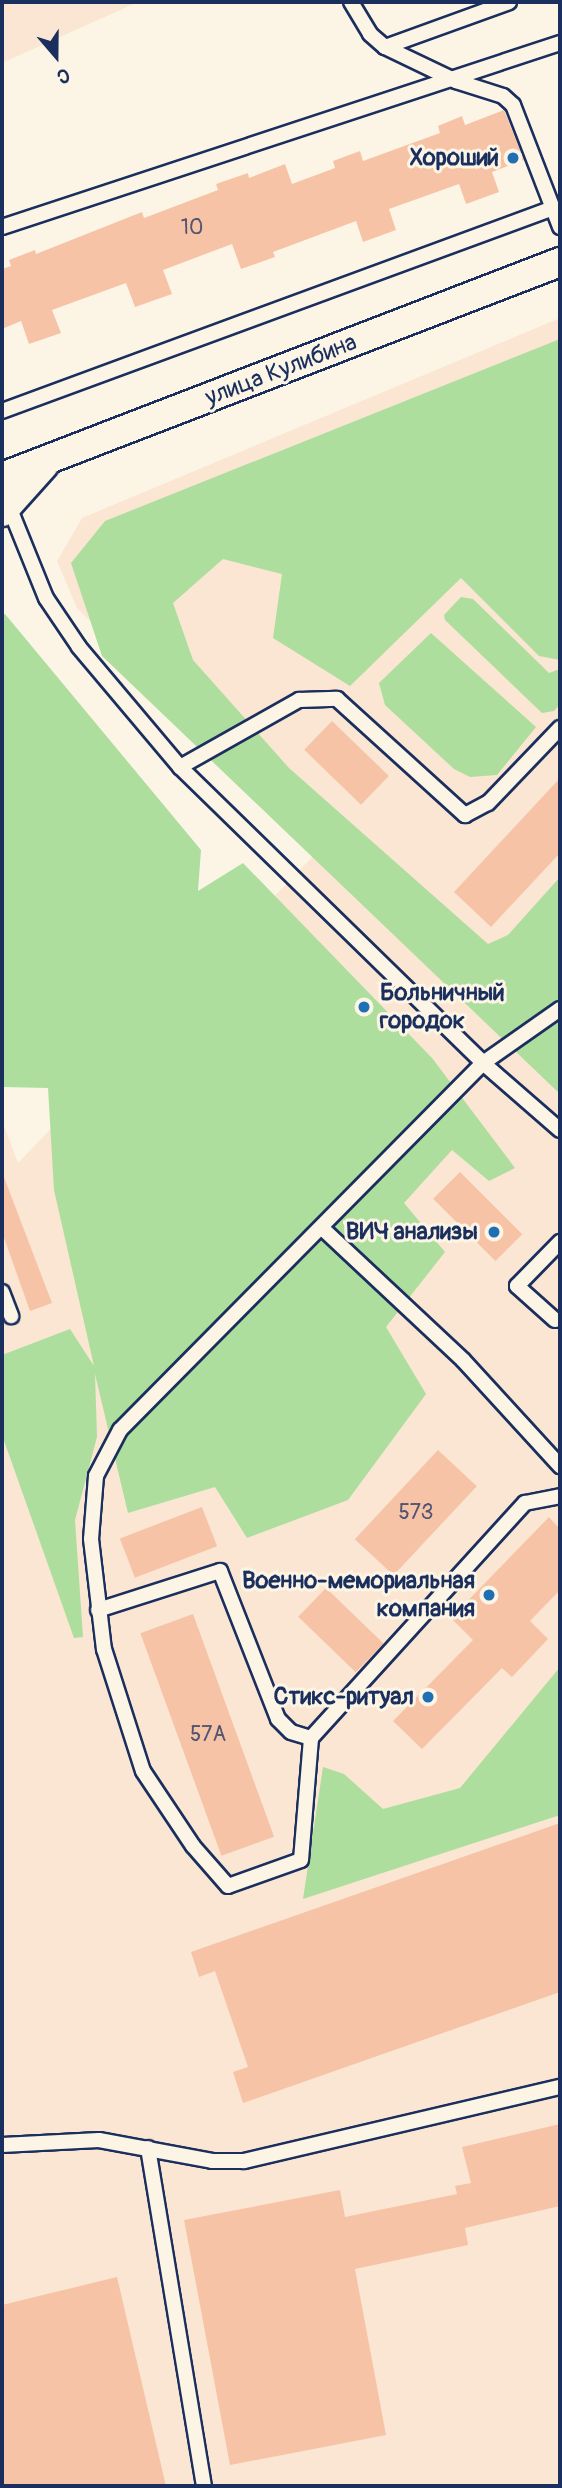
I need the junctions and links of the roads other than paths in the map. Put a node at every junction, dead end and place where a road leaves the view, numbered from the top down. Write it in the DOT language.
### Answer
graph roads {
  1 [pos="351,2"];
  2 [pos="509,2"];
  3 [pos="560,43"];
  4 [pos="385,47"];
  5 [pos="456,81"];
  6 [pos="553,208"];
  7 [pos="2,226"];
  8 [pos="560,227"];
  9 [pos="560,262"];
  10 [pos="2,411"];
  11 [pos="4,498"];
  12 [pos="560,728"];
  13 [pos="180,767"];
  14 [pos="560,1009"];
  15 [pos="484,1063"];
  16 [pos="560,1130"];
  17 [pos="322,1228"];
  18 [pos="560,1242"];
  19 [pos="2,1292"];
  20 [pos="11,1316"];
  21 [pos="555,1320"];
  22 [pos="560,1466"];
  23 [pos="560,1496"];
  24 [pos="98,1610"];
  25 [pos="311,1738"];
  26 [pos="560,2087"];
  27 [pos="2,2145"];
  28 [pos="148,2148"];
  29 [pos="204,2486"];
  1 -- 4 [label="lane"];
  2 -- 4 [label="lane"];
  3 -- 5 [label="lane"];
  4 -- 5 [label="lane"];
  5 -- 6 [label="lane"];
  5 -- 7 [label="lane"];
  6 -- 8 [label="lane"];
  6 -- 10 [label="lane"];
  9 -- 11 [label="street, улица Кулибина"];
  11 -- 13 [label="lane"];
  12 -- 13 [label="lane"];
  13 -- 15 [label="lane"];
  14 -- 15 [label="lane"];
  15 -- 16 [label="lane"];
  15 -- 17 [label="lane"];
  17 -- 22 [label="lane"];
  17 -- 24 [label="lane"];
  18 -- 21 [label="lane"];
  19 -- 20 [label="lane"];
  23 -- 25 [label="lane"];
  24 -- 25 [label="lane"];
  24 -- 25 [label="lane"];
  26 -- 28 [label="lane"];
  27 -- 28 [label="lane"];
  28 -- 29 [label="lane"];
}
